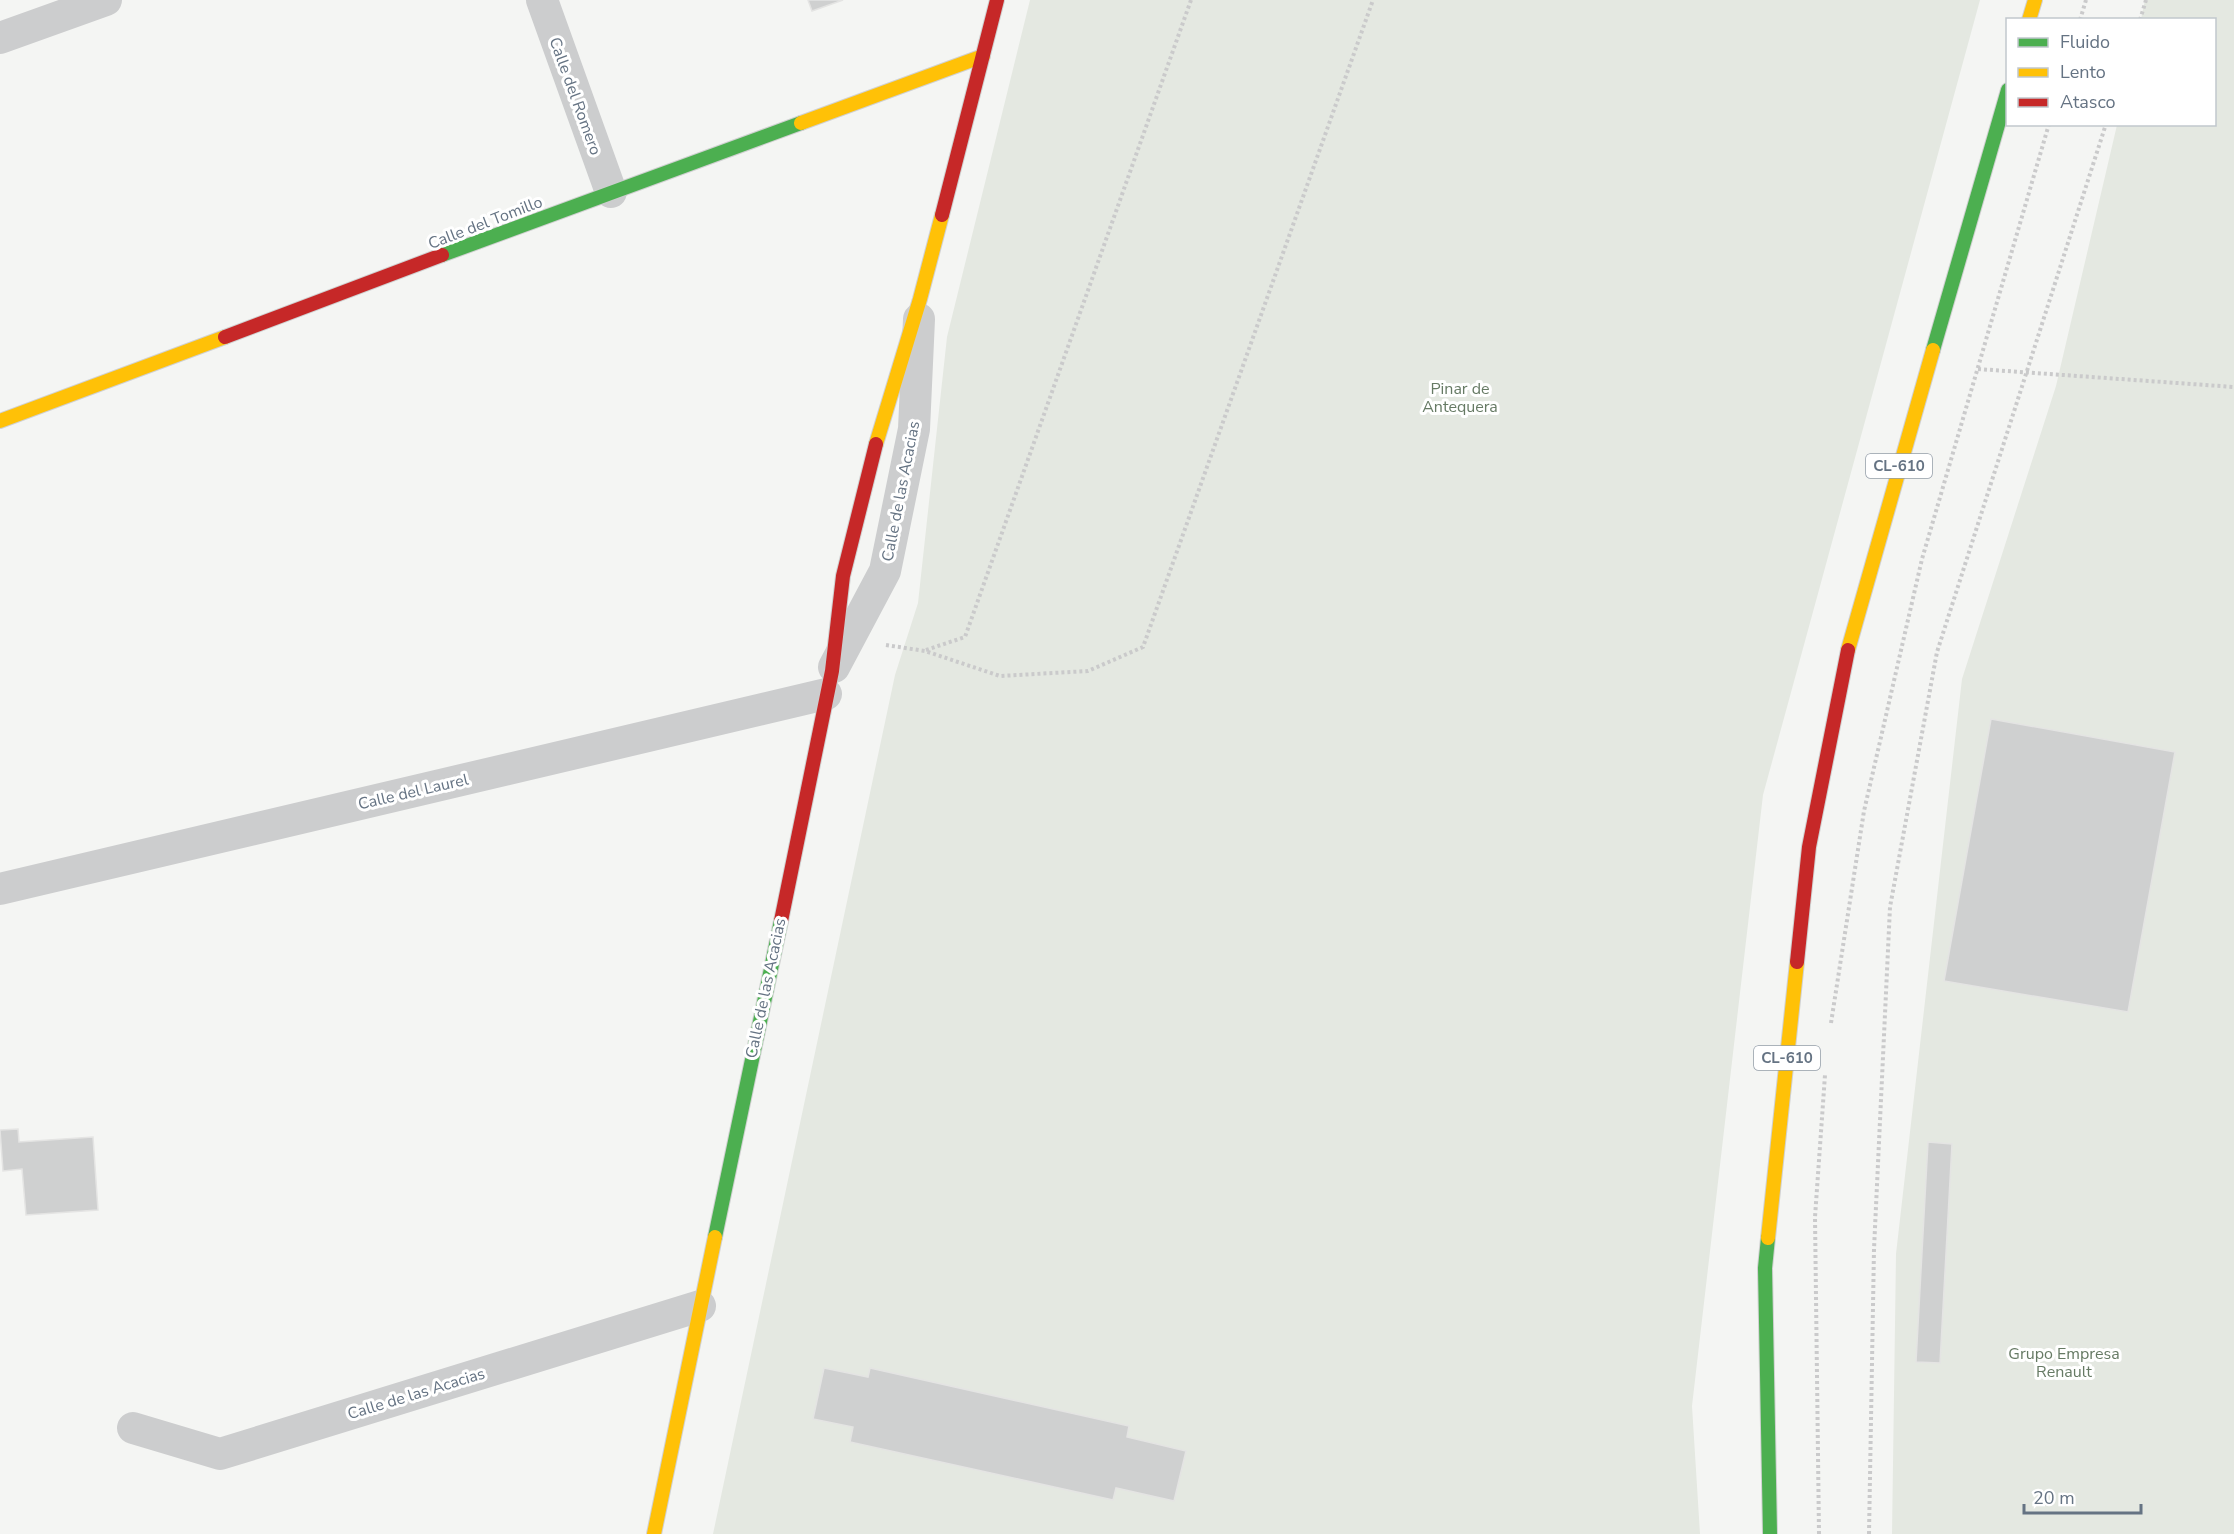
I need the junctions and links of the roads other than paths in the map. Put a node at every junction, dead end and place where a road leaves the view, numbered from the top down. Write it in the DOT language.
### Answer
graph roads {
  1 [pos="106,0"];
  2 [pos="542,0"];
  3 [pos="998,0"];
  4 [pos="2035,0"];
  5 [pos="2030,18"];
  6 [pos="0,38"];
  7 [pos="983,56"];
  8 [pos="2006,94"];
  9 [pos="611,192"];
  10 [pos="920,299"];
  11 [pos="0,421"];
  12 [pos="829,682"];
  13 [pos="0,889"];
  14 [pos="700,1306"];
  15 [pos="133,1428"];
  16 [pos="654,1534"];
  17 [pos="1770,1534"];
  1 -- 6 [label="street"];
  2 -- 9 [label="street, Calle del Romero"];
  3 -- 7 [label="street, Calle de las Acacias"];
  4 -- 5 [label="street"];
  7 -- 9 [label="street, Calle del Tomillo"];
  7 -- 10 [label="street, Calle de las Acacias"];
  8 -- 17 [label="street, CL-610"];
  9 -- 11 [label="street, Calle del Tomillo"];
  10 -- 12 [label="street, Calle de las Acacias"];
  12 -- 13 [label="street, Calle del Laurel"];
  12 -- 14 [label="street, Calle de las Acacias"];
  14 -- 15 [label="street, Calle de las Acacias"];
  14 -- 16 [label="street, Calle de las Acacias"];
}
